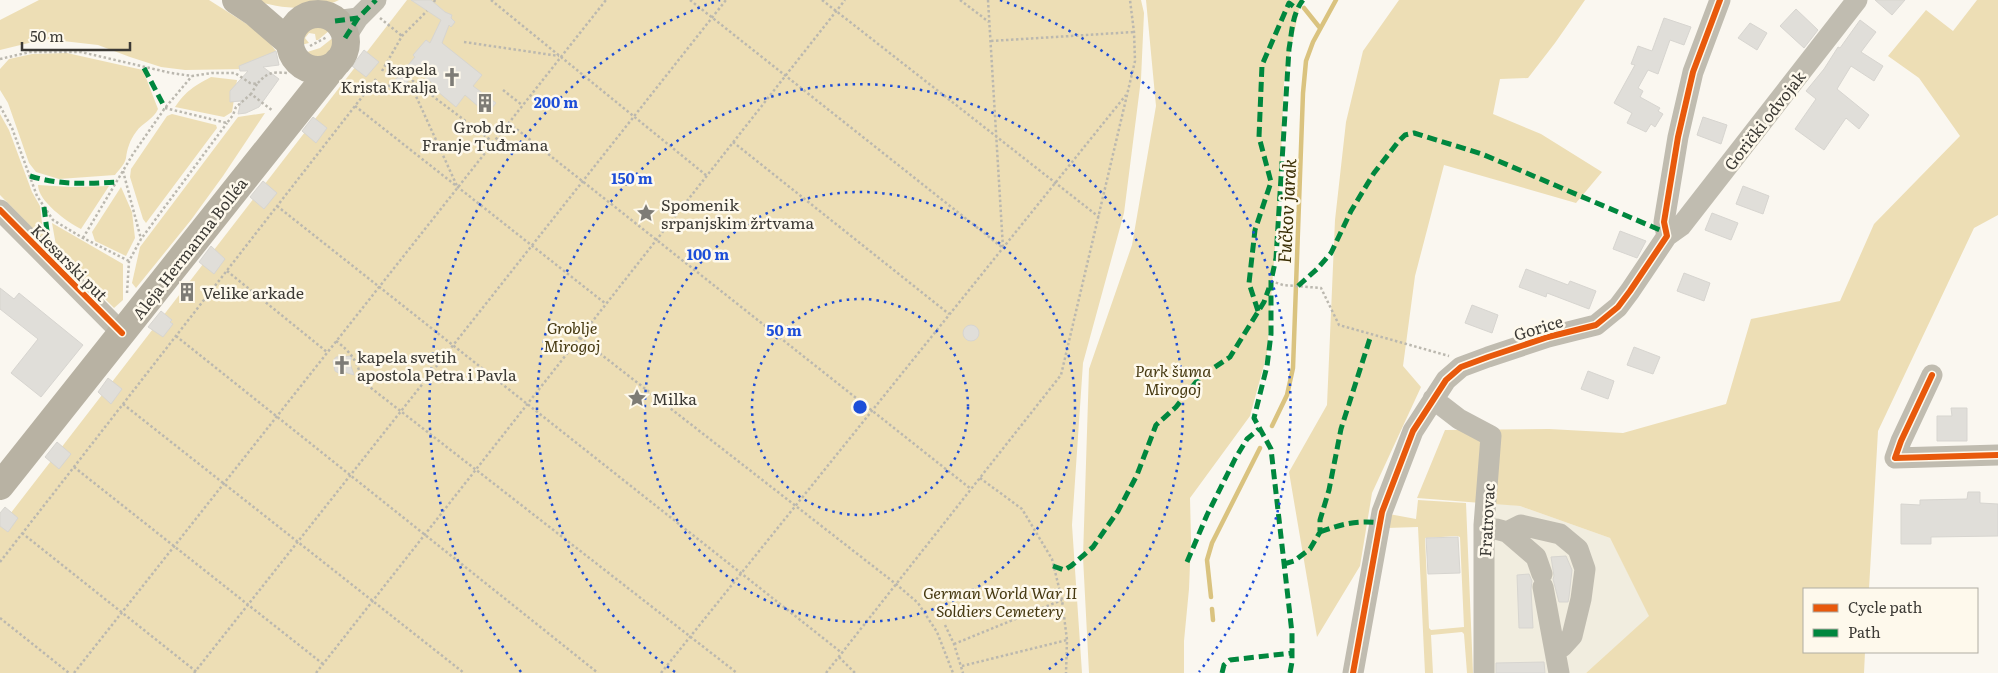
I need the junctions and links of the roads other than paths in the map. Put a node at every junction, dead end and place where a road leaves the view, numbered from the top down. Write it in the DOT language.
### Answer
graph roads {
  1 [pos="376,0"];
  2 [pos="1720,0"];
  3 [pos="1857,0"];
  4 [pos="245,6"];
  5 [pos="307,16"];
  6 [pos="341,35"];
  7 [pos="296,57"];
  8 [pos="304,104"];
  9 [pos="0,210"];
  10 [pos="1667,236"];
  11 [pos="122,333"];
  12 [pos="1932,375"];
  13 [pos="1434,399"];
  14 [pos="1998,456"];
  15 [pos="0,486"];
  16 [pos="1484,525"];
  17 [pos="1507,532"];
  18 [pos="1555,649"];
  19 [pos="1353,673"];
  20 [pos="1484,673"];
  21 [pos="1559,673"];
  1 -- 6 [label="street, Aleja Hermanna Bolléa"];
  2 -- 10 [label="street"];
  3 -- 10 [label="street, Gorički odvojak"];
  4 -- 5 [label="main road"];
  4 -- 7 [label="main road"];
  5 -- 6 [label="main road"];
  5 -- 7 [label="main road"];
  6 -- 7 [label="main road"];
  6 -- 8 [label="main road, Aleja Hermanna Bolléa"];
  7 -- 8 [label="main road"];
  8 -- 11 [label="main road, Aleja Hermanna Bolléa"];
  9 -- 11 [label="street, Klesarski put"];
  10 -- 13 [label="street, Gorice"];
  11 -- 15 [label="main road, Aleja Hermanna Bolléa"];
  12 -- 14 [label="street"];
  13 -- 16 [label="street, Fratrovac"];
  13 -- 19 [label="street, Gorice"];
  16 -- 17 [label="street"];
  16 -- 20 [label="street, Fratrovac"];
  17 -- 18 [label="street"];
  17 -- 18 [label="street"];
  18 -- 21 [label="street"];
}
